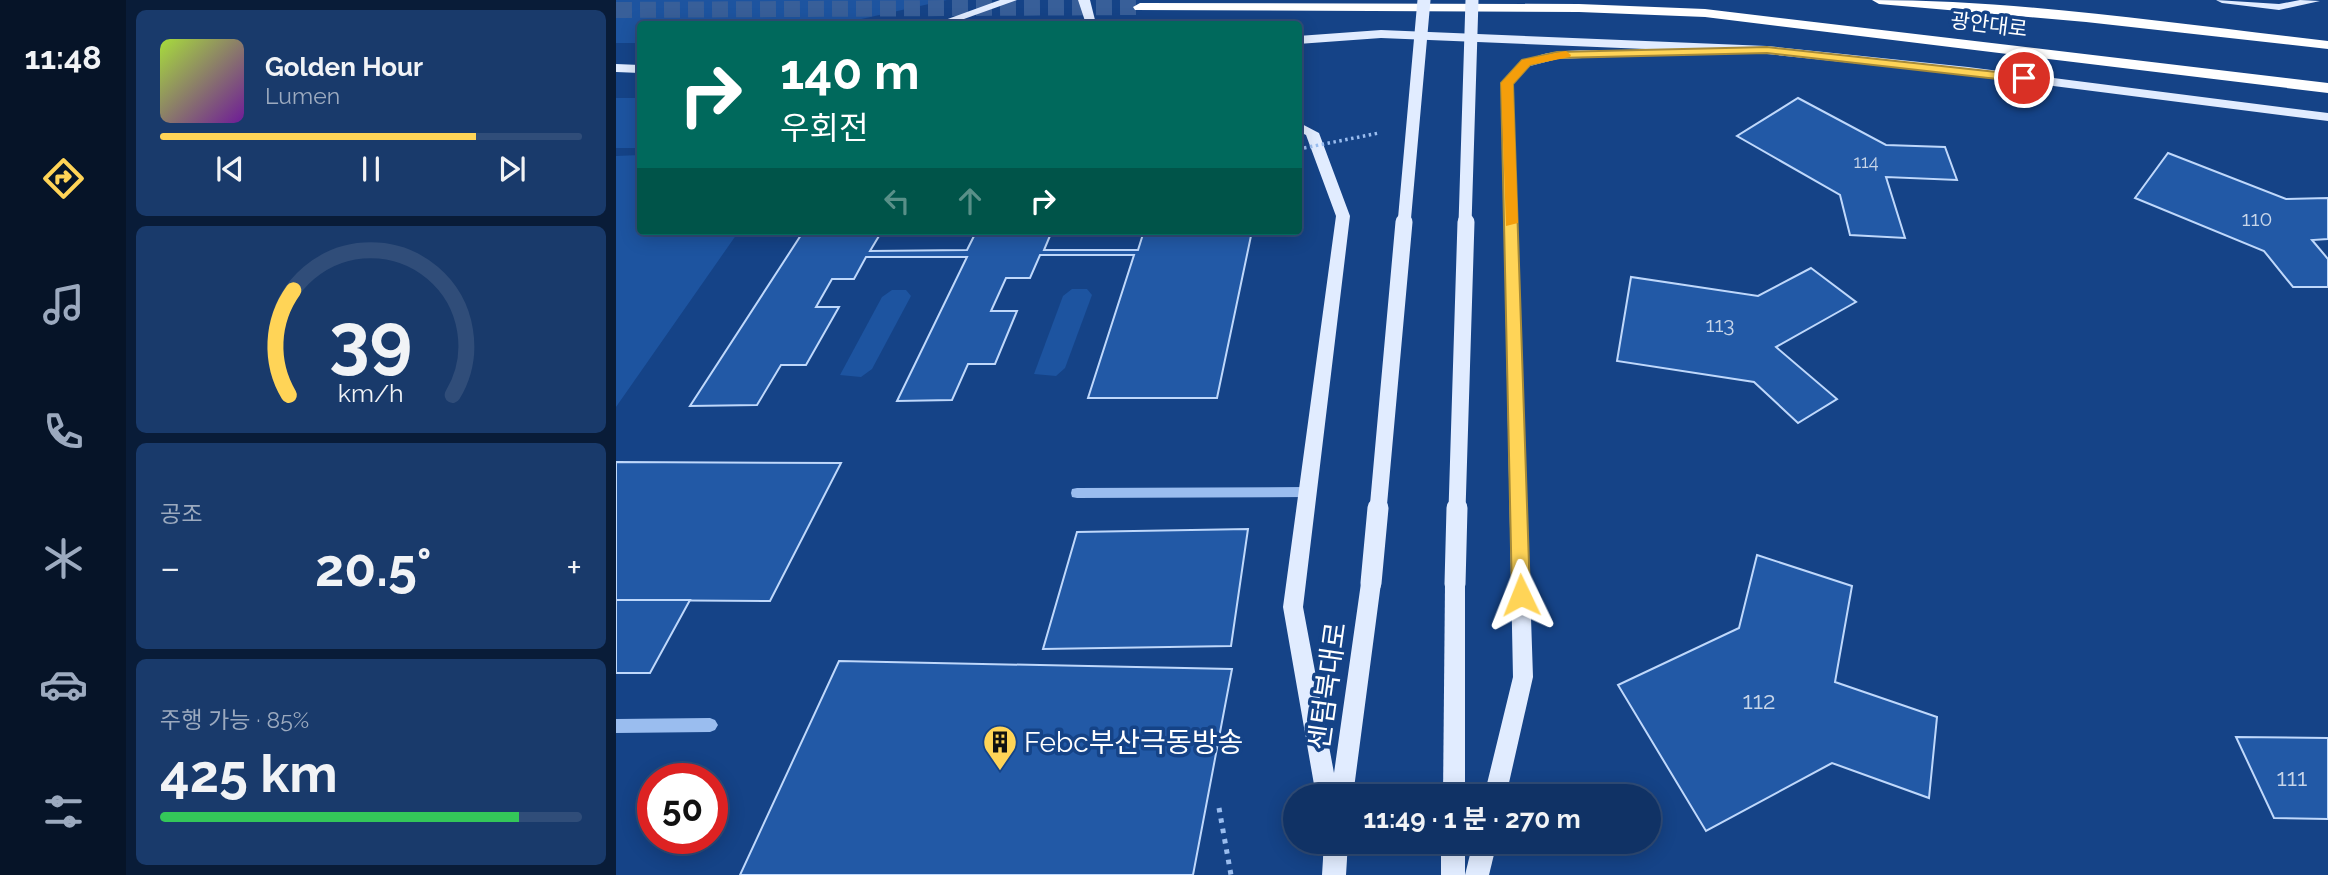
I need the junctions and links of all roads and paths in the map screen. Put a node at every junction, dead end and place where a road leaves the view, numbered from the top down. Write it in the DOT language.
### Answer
graph roads {
  1 [pos="1011,0"];
  2 [pos="1084,0"];
  3 [pos="1424,0"];
  4 [pos="1472,0"];
  5 [pos="1879,0"];
  6 [pos="2222,0"];
  7 [pos="2309,1"];
  8 [pos="2328,3"];
  9 [pos="1140,7"];
  10 [pos="949,21"];
  11 [pos="1090,21"];
  12 [pos="1302,29"];
  13 [pos="1381,34"];
  14 [pos="1302,40"];
  15 [pos="2328,45"];
  16 [pos="1767,50"];
  17 [pos="616,68"];
  18 [pos="637,69"];
  19 [pos="2328,88"];
  20 [pos="2328,117"];
  21 [pos="1302,128"];
  22 [pos="1379,133"];
  23 [pos="1304,148"];
  24 [pos="1307,492"];
  25 [pos="1077,493"];
  26 [pos="710,725"];
  27 [pos="616,726"];
  28 [pos="1325,784"];
  29 [pos="1344,784"];
  30 [pos="1454,784"];
  31 [pos="1498,784"];
  32 [pos="1219,808"];
  33 [pos="1335,854"];
  34 [pos="1453,854"];
  35 [pos="1482,854"];
  36 [pos="1231,875"];
  37 [pos="1334,875"];
  38 [pos="1453,875"];
  39 [pos="1477,875"];
  1 -- 10 [label="main road"];
  2 -- 11 [label="main road"];
  3 -- 29 [label="main road, 센텀북대로, bridge"];
  4 -- 30 [label="main road, bridge"];
  5 -- 15 [label="highway, 광안대로"];
  6 -- 7 [label="main road"];
  7 -- 8 [label="main road"];
  9 -- 19 [label="highway, 광안대로"];
  12 -- 13 [label="main road"];
  13 -- 14 [label="main road"];
  13 -- 16 [label="main road"];
  16 -- 20 [label="main road"];
  16 -- 31 [label="main road"];
  17 -- 18 [label="main road"];
  21 -- 24 [label="main road"];
  22 -- 23 [label="path, bridge"];
  24 -- 25 [label="lane"];
  24 -- 28 [label="main road"];
  26 -- 27 [label="lane"];
  32 -- 36 [label="path"];
  33 -- 37 [label="main road"];
  34 -- 38 [label="main road"];
  35 -- 39 [label="main road"];
}
